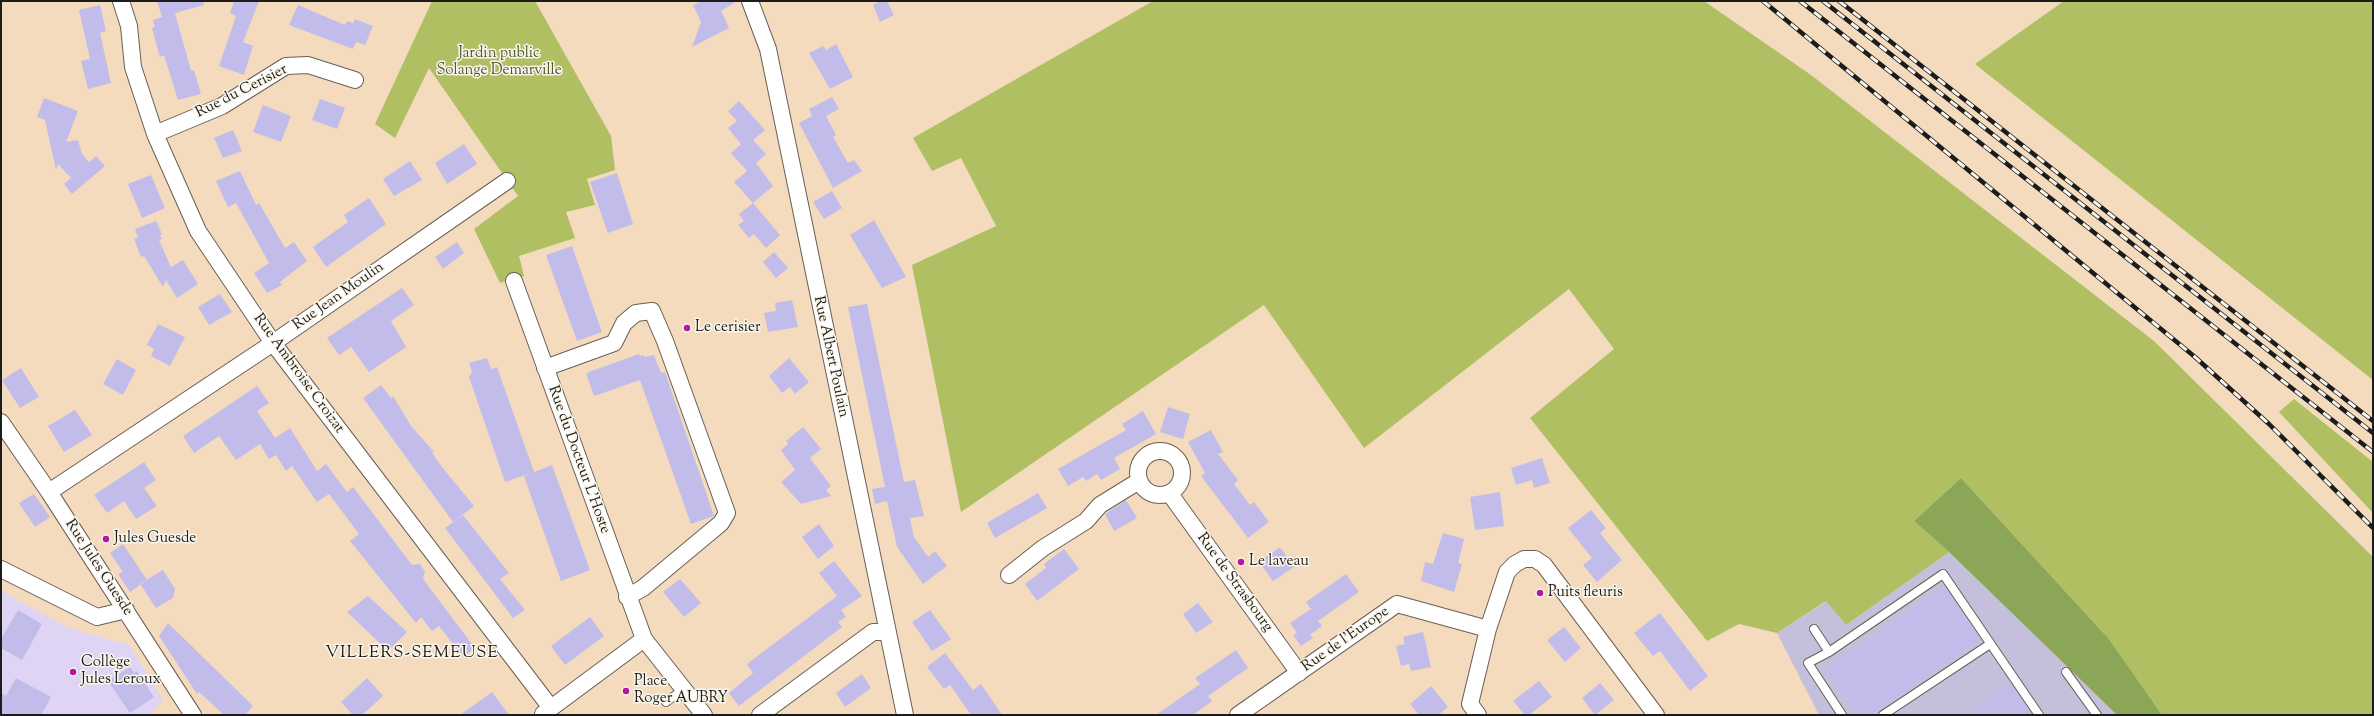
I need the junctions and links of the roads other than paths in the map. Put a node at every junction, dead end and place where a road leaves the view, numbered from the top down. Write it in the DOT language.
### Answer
graph roads {
  1 [pos="121,1"];
  2 [pos="750,1"];
  3 [pos="355,80"];
  4 [pos="154,134"];
  5 [pos="507,181"];
  6 [pos="514,281"];
  7 [pos="273,343"];
  8 [pos="545,368"];
  9 [pos="1,422"];
  10 [pos="1139,481"];
  11 [pos="50,492"];
  12 [pos="1170,494"];
  13 [pos="1,569"];
  14 [pos="1009,575"];
  15 [pos="627,597"];
  16 [pos="126,610"];
  17 [pos="1488,629"];
  18 [pos="1814,629"];
  19 [pos="887,632"];
  20 [pos="644,639"];
  21 [pos="1990,644"];
  22 [pos="1829,652"];
  23 [pos="2066,672"];
  24 [pos="1299,673"];
  25 [pos="684,688"];
  26 [pos="666,702"];
  27 [pos="546,712"];
  28 [pos="191,714"];
  29 [pos="704,715"];
  30 [pos="760,715"];
  31 [pos="904,715"];
  32 [pos="1238,715"];
  33 [pos="1478,715"];
  34 [pos="1656,715"];
  35 [pos="1842,715"];
  36 [pos="1883,715"];
  37 [pos="2039,715"];
  38 [pos="2097,715"];
  1 -- 4 [label="street, Rue Ambroise Croizat"];
  2 -- 19 [label="street, Rue Albert Poulain"];
  3 -- 4 [label="street, Rue du Cerisier"];
  4 -- 7 [label="street, Rue Ambroise Croizat"];
  5 -- 7 [label="street, Rue Jean Moulin"];
  6 -- 8 [label="street, Rue du Docteur L'Hoste"];
  7 -- 11 [label="street, Rue Jean Moulin"];
  7 -- 27 [label="street, Rue Ambroise Croizat"];
  8 -- 15 [label="street, Rue du Docteur L'Hoste"];
  8 -- 15 [label="street"];
  9 -- 11 [label="street, Rue Jules Guesde"];
  10 -- 12 [label="street"];
  10 -- 12 [label="street"];
  10 -- 14 [label="street"];
  11 -- 16 [label="street, Rue Jules Guesde"];
  12 -- 24 [label="street, Rue de Strasbourg"];
  13 -- 16 [label="street"];
  15 -- 20 [label="street, Rue du Docteur L'Hoste"];
  16 -- 28 [label="street, Rue Jules Guesde"];
  17 -- 24 [label="street, Rue de l'Europe"];
  17 -- 33 [label="street"];
  17 -- 34 [label="street"];
  18 -- 22 [label="lane"];
  19 -- 30 [label="street"];
  19 -- 31 [label="street, Rue Albert Poulain"];
  20 -- 25 [label="street"];
  20 -- 27 [label="street, Rue Ambroise Croizat"];
  21 -- 22 [label="lane"];
  21 -- 36 [label="lane"];
  21 -- 37 [label="lane"];
  22 -- 35 [label="lane"];
  23 -- 38 [label="lane"];
  24 -- 32 [label="street, Rue de l'Europe"];
  25 -- 26 [label="lane"];
  25 -- 29 [label="street"];
}
